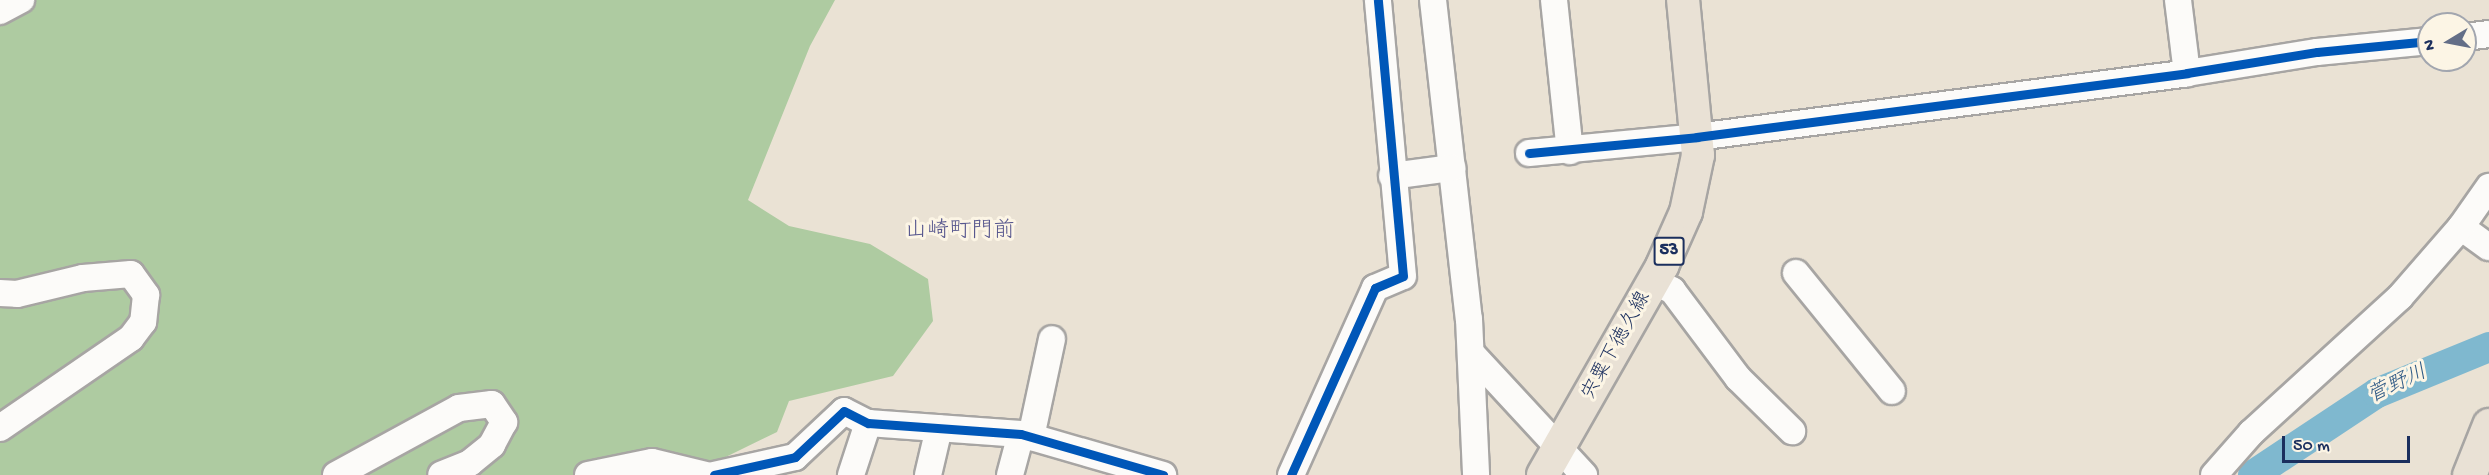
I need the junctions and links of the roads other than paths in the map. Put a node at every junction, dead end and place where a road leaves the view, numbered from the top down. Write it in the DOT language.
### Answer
graph roads {
  1 [pos="21,0"];
  2 [pos="1378,0"];
  3 [pos="1432,0"];
  4 [pos="1554,0"];
  5 [pos="1683,0"];
  6 [pos="2178,0"];
  7 [pos="0,11"];
  8 [pos="2417,42"];
  9 [pos="2187,74"];
  10 [pos="1697,137"];
  11 [pos="1570,151"];
  12 [pos="1529,153"];
  13 [pos="1452,168"];
  14 [pos="1392,176"];
  15 [pos="2489,188"];
  16 [pos="2461,227"];
  17 [pos="2489,247"];
  18 [pos="1796,273"];
  19 [pos="1653,282"];
  20 [pos="0,293"];
  21 [pos="1052,339"];
  22 [pos="1472,354"];
  23 [pos="1892,391"];
  24 [pos="868,423"];
  25 [pos="2489,424"];
  26 [pos="939,428"];
  27 [pos="0,429"];
  28 [pos="1792,431"];
  29 [pos="1026,436"];
  30 [pos="1560,447"];
  31 [pos="336,475"];
  32 [pos="441,475"];
  33 [pos="588,475"];
  34 [pos="706,475"];
  35 [pos="714,475"];
  36 [pos="851,475"];
  37 [pos="928,475"];
  38 [pos="1010,475"];
  39 [pos="1163,475"];
  40 [pos="1291,475"];
  41 [pos="1476,475"];
  42 [pos="1543,475"];
  43 [pos="1584,475"];
  44 [pos="2214,475"];
  45 [pos="2469,475"];
  1 -- 7 [label="street"];
  2 -- 14 [label="street"];
  3 -- 13 [label="street"];
  4 -- 11 [label="street"];
  5 -- 10 [label="main road, 宍粟下徳久線 / 53"];
  6 -- 9 [label="street"];
  8 -- 9 [label="street"];
  9 -- 10 [label="street"];
  10 -- 11 [label="street"];
  10 -- 19 [label="main road, 宍粟下徳久線 / 53"];
  11 -- 12 [label="street"];
  13 -- 14 [label="street"];
  13 -- 22 [label="street"];
  14 -- 40 [label="street"];
  15 -- 16 [label="street"];
  16 -- 17 [label="street"];
  16 -- 44 [label="street"];
  18 -- 23 [label="street"];
  19 -- 28 [label="street"];
  19 -- 30 [label="main road, 宍粟下徳久線 / 53"];
  20 -- 27 [label="street"];
  21 -- 29 [label="street"];
  22 -- 30 [label="street"];
  22 -- 41 [label="street"];
  24 -- 26 [label="street"];
  24 -- 35 [label="street"];
  24 -- 36 [label="street"];
  25 -- 45 [label="highway"];
  26 -- 29 [label="street"];
  26 -- 37 [label="street"];
  29 -- 38 [label="street"];
  29 -- 39 [label="street"];
  30 -- 42 [label="main road, 宍粟下徳久線 / 53"];
  30 -- 43 [label="street"];
  31 -- 32 [label="street"];
  33 -- 34 [label="street"];
}
